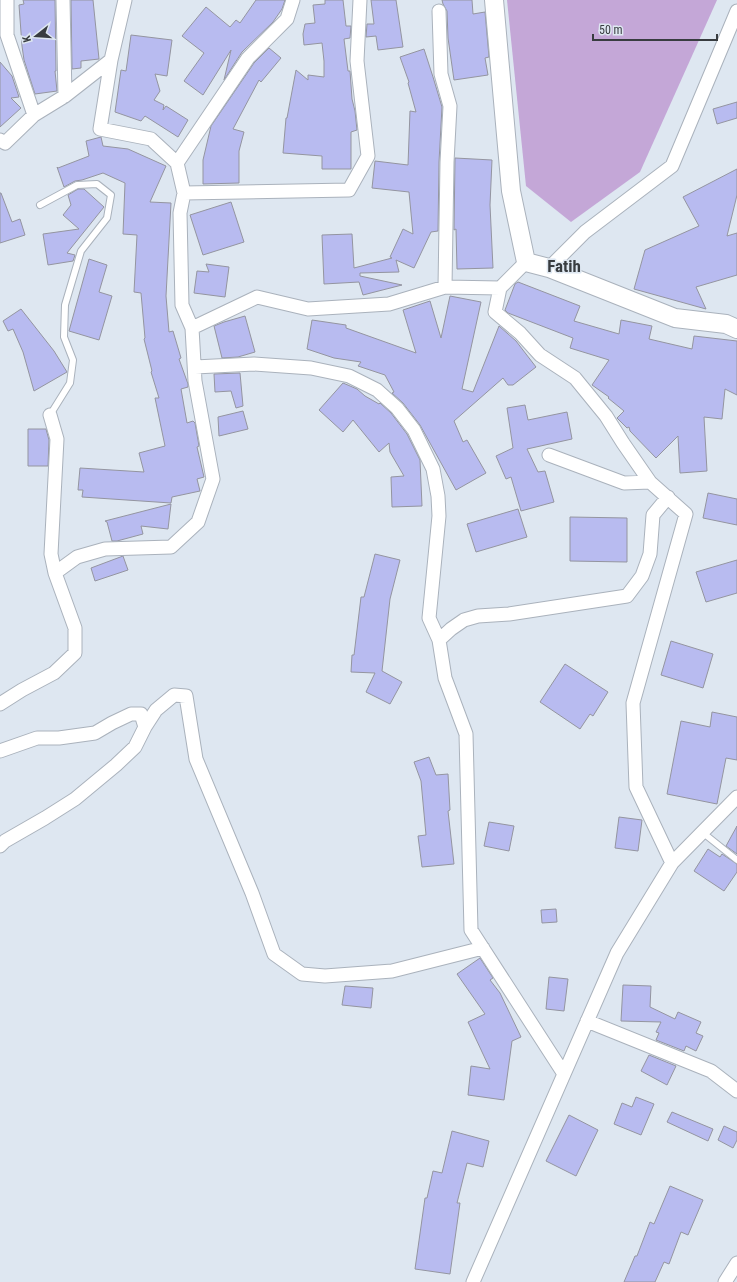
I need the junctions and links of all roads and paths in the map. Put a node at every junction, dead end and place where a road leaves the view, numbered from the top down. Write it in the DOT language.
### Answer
graph roads {
  1 [pos="7,0"];
  2 [pos="62,0"];
  3 [pos="125,0"];
  4 [pos="294,0"];
  5 [pos="360,0"];
  6 [pos="494,0"];
  7 [pos="439,11"];
  8 [pos="737,11"];
  9 [pos="111,60"];
  10 [pos="65,96"];
  11 [pos="34,115"];
  12 [pos="0,140"];
  13 [pos="177,163"];
  14 [pos="184,193"];
  15 [pos="40,205"];
  16 [pos="526,262"];
  17 [pos="549,268"];
  18 [pos="445,287"];
  19 [pos="500,288"];
  20 [pos="192,328"];
  21 [pos="737,329"];
  22 [pos="194,367"];
  23 [pos="50,415"];
  24 [pos="548,455"];
  25 [pos="650,482"];
  26 [pos="668,497"];
  27 [pos="55,573"];
  28 [pos="439,640"];
  29 [pos="0,704"];
  30 [pos="145,727"];
  31 [pos="0,751"];
  32 [pos="737,797"];
  33 [pos="702,832"];
  34 [pos="0,846"];
  35 [pos="737,860"];
  36 [pos="672,863"];
  37 [pos="483,948"];
  38 [pos="587,1021"];
  39 [pos="564,1074"];
  40 [pos="737,1091"];
  41 [pos="737,1263"];
  42 [pos="473,1282"];
  43 [pos="725,1282"];
  1 -- 11 [label="street"];
  2 -- 10 [label="street"];
  3 -- 9 [label="street"];
  4 -- 13 [label="street"];
  5 -- 14 [label="street"];
  6 -- 16 [label="main road"];
  7 -- 18 [label="street"];
  8 -- 17 [label="street"];
  9 -- 10 [label="street"];
  9 -- 13 [label="street"];
  10 -- 11 [label="street"];
  11 -- 12 [label="street"];
  13 -- 14 [label="street"];
  14 -- 20 [label="street"];
  15 -- 23 [label="lane"];
  16 -- 17 [label="main road"];
  16 -- 19 [label="street"];
  17 -- 21 [label="main road"];
  18 -- 19 [label="street"];
  18 -- 20 [label="street"];
  19 -- 25 [label="street"];
  20 -- 22 [label="street"];
  22 -- 27 [label="street"];
  22 -- 28 [label="street"];
  23 -- 27 [label="street"];
  24 -- 25 [label="street"];
  25 -- 26 [label="street"];
  26 -- 28 [label="street"];
  26 -- 36 [label="street"];
  27 -- 29 [label="street"];
  28 -- 37 [label="street"];
  30 -- 31 [label="street"];
  30 -- 34 [label="street"];
  30 -- 37 [label="street"];
  32 -- 33 [label="street"];
  33 -- 35 [label="lane"];
  33 -- 36 [label="street"];
  36 -- 38 [label="street"];
  37 -- 39 [label="street"];
  38 -- 39 [label="street"];
  38 -- 40 [label="street"];
  39 -- 42 [label="street"];
  41 -- 43 [label="street"];
}
